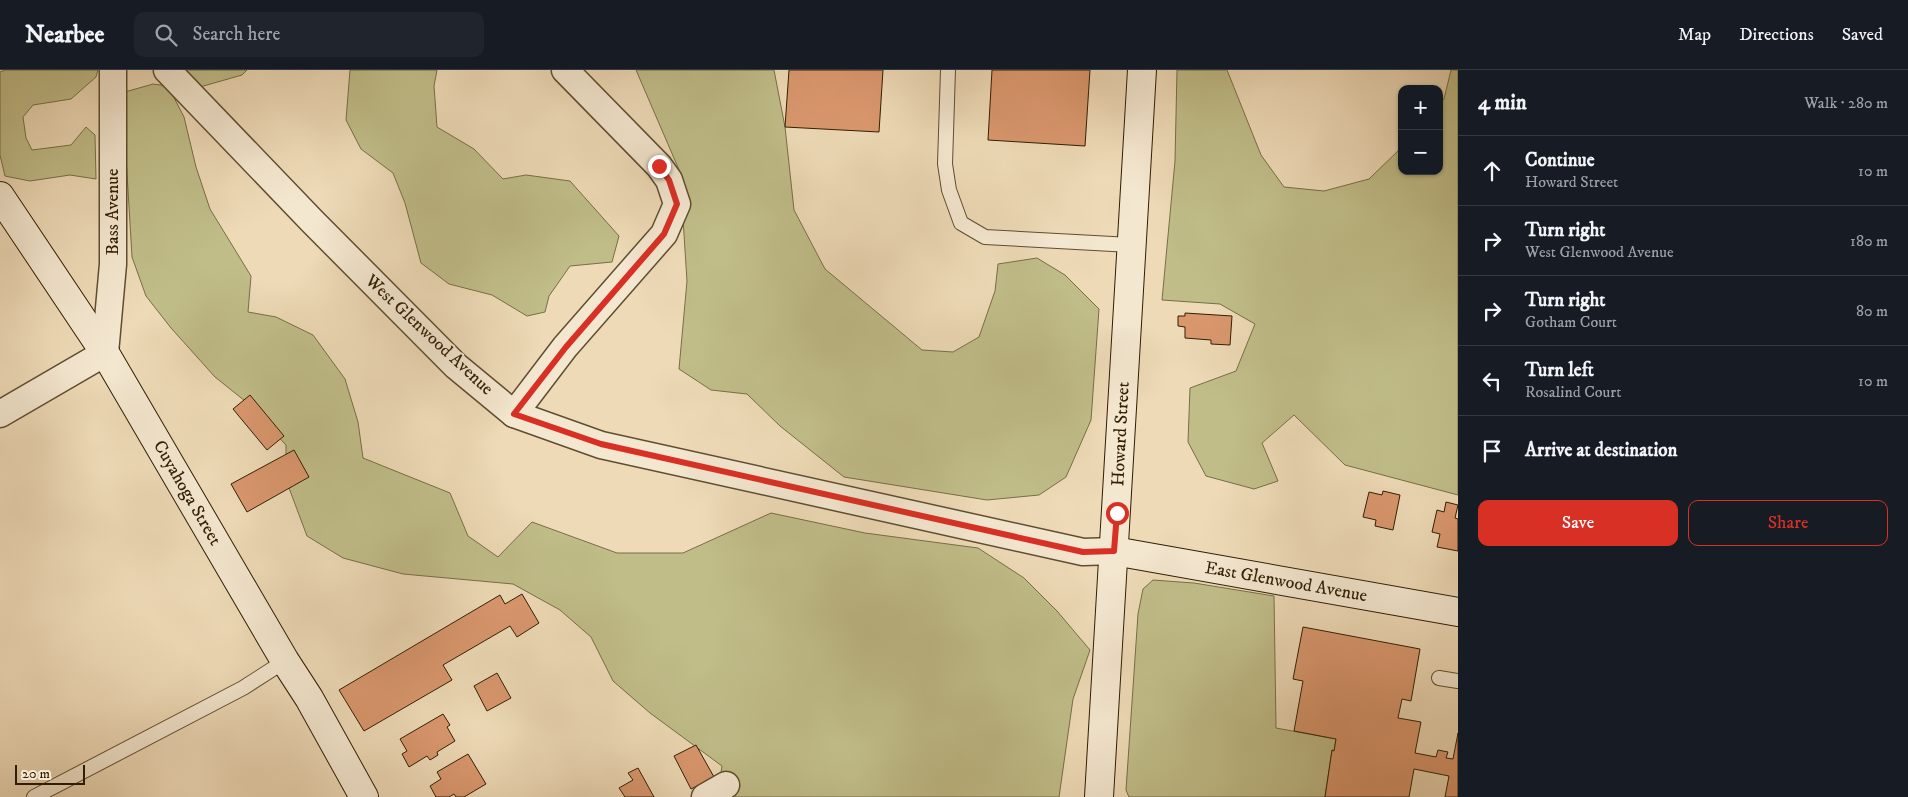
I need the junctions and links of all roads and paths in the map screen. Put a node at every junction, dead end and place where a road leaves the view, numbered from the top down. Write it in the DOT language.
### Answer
graph roads {
  1 [pos="113,70"];
  2 [pos="167,70"];
  3 [pos="565,70"];
  4 [pos="948,70"];
  5 [pos="1142,70"];
  6 [pos="0,196"];
  7 [pos="1131,245"];
  8 [pos="105,353"];
  9 [pos="0,414"];
  10 [pos="514,414"];
  11 [pos="1114,551"];
  12 [pos="1458,611"];
  13 [pos="285,661"];
  14 [pos="1439,678"];
  15 [pos="1458,681"];
  16 [pos="34,797"];
  17 [pos="364,797"];
  18 [pos="1099,797"];
  1 -- 8 [label="street, Bass Avenue"];
  2 -- 10 [label="street, West Glenwood Avenue"];
  3 -- 10 [label="street"];
  4 -- 7 [label="lane"];
  5 -- 7 [label="street, Howard Street"];
  6 -- 8 [label="street, Cuyahoga Street"];
  7 -- 11 [label="street, Howard Street"];
  8 -- 9 [label="street"];
  8 -- 13 [label="street, Cuyahoga Street"];
  10 -- 11 [label="street, West Glenwood Avenue"];
  11 -- 12 [label="street, East Glenwood Avenue"];
  11 -- 18 [label="street, Howard Street"];
  13 -- 16 [label="lane"];
  13 -- 17 [label="street, Cuyahoga Street"];
  14 -- 15 [label="lane"];
}
